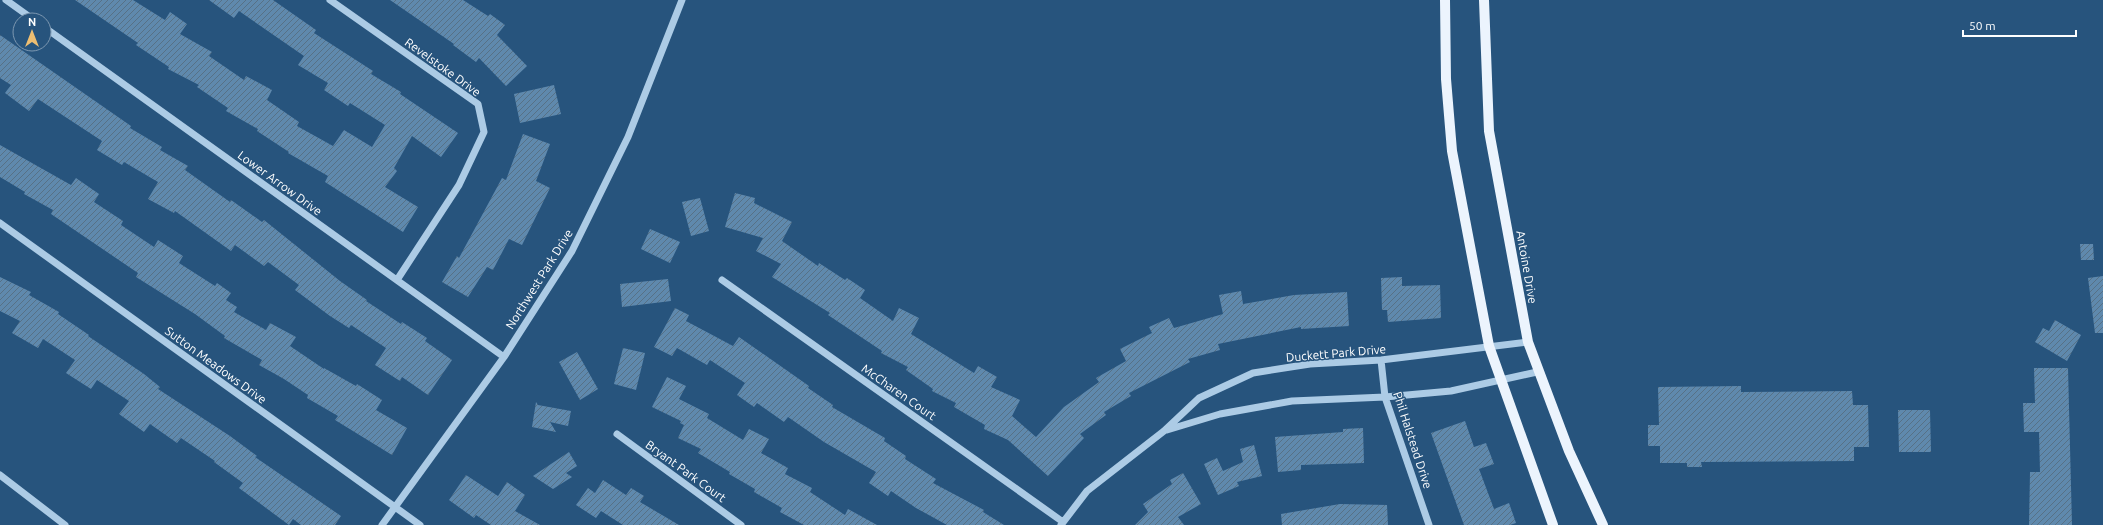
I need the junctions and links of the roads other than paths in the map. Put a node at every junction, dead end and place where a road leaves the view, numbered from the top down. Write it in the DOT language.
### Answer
graph roads {
  1 [pos="6,0"];
  2 [pos="330,0"];
  3 [pos="682,0"];
  4 [pos="1445,0"];
  5 [pos="1484,0"];
  6 [pos="23,12"];
  7 [pos="52,33"];
  8 [pos="0,223"];
  9 [pos="397,280"];
  10 [pos="722,280"];
  11 [pos="1528,342"];
  12 [pos="1489,346"];
  13 [pos="504,357"];
  14 [pos="1381,360"];
  15 [pos="1537,372"];
  16 [pos="1500,380"];
  17 [pos="1385,396"];
  18 [pos="1164,431"];
  19 [pos="617,434"];
  20 [pos="0,475"];
  21 [pos="395,508"];
  22 [pos="1062,524"];
  23 [pos="65,525"];
  24 [pos="382,525"];
  25 [pos="420,525"];
  26 [pos="741,525"];
  27 [pos="1429,525"];
  28 [pos="1553,525"];
  29 [pos="1603,525"];
  1 -- 6 [label="street"];
  2 -- 9 [label="street, Revelstoke Drive"];
  3 -- 13 [label="street, Northwest Park Drive"];
  4 -- 12 [label="main road"];
  5 -- 11 [label="main road, Antoine Drive"];
  7 -- 9 [label="street, Lower Arrow Drive"];
  8 -- 21 [label="street, Sutton Meadows Drive"];
  9 -- 13 [label="street, Lower Arrow Drive"];
  10 -- 22 [label="street, McCharen Court"];
  11 -- 12 [label="street, Duckett Park Drive"];
  11 -- 15 [label="main road, Antoine Drive"];
  12 -- 14 [label="street, Duckett Park Drive"];
  12 -- 16 [label="main road"];
  13 -- 21 [label="street, Northwest Park Drive"];
  14 -- 17 [label="street, Phil Halstead Drive"];
  14 -- 18 [label="street, Duckett Park Drive"];
  15 -- 16 [label="street, Duckett Park Drive"];
  15 -- 29 [label="main road, Antoine Drive"];
  16 -- 17 [label="street, Duckett Park Drive"];
  16 -- 28 [label="main road"];
  17 -- 18 [label="street, Duckett Park Drive"];
  17 -- 27 [label="street, Phil Halstead Drive"];
  18 -- 22 [label="street, Duckett Park Drive"];
  19 -- 26 [label="street, Bryant Park Court"];
  20 -- 23 [label="street"];
  21 -- 24 [label="street, Northwest Park Drive"];
  21 -- 25 [label="street, Sutton Meadows Drive"];
}
